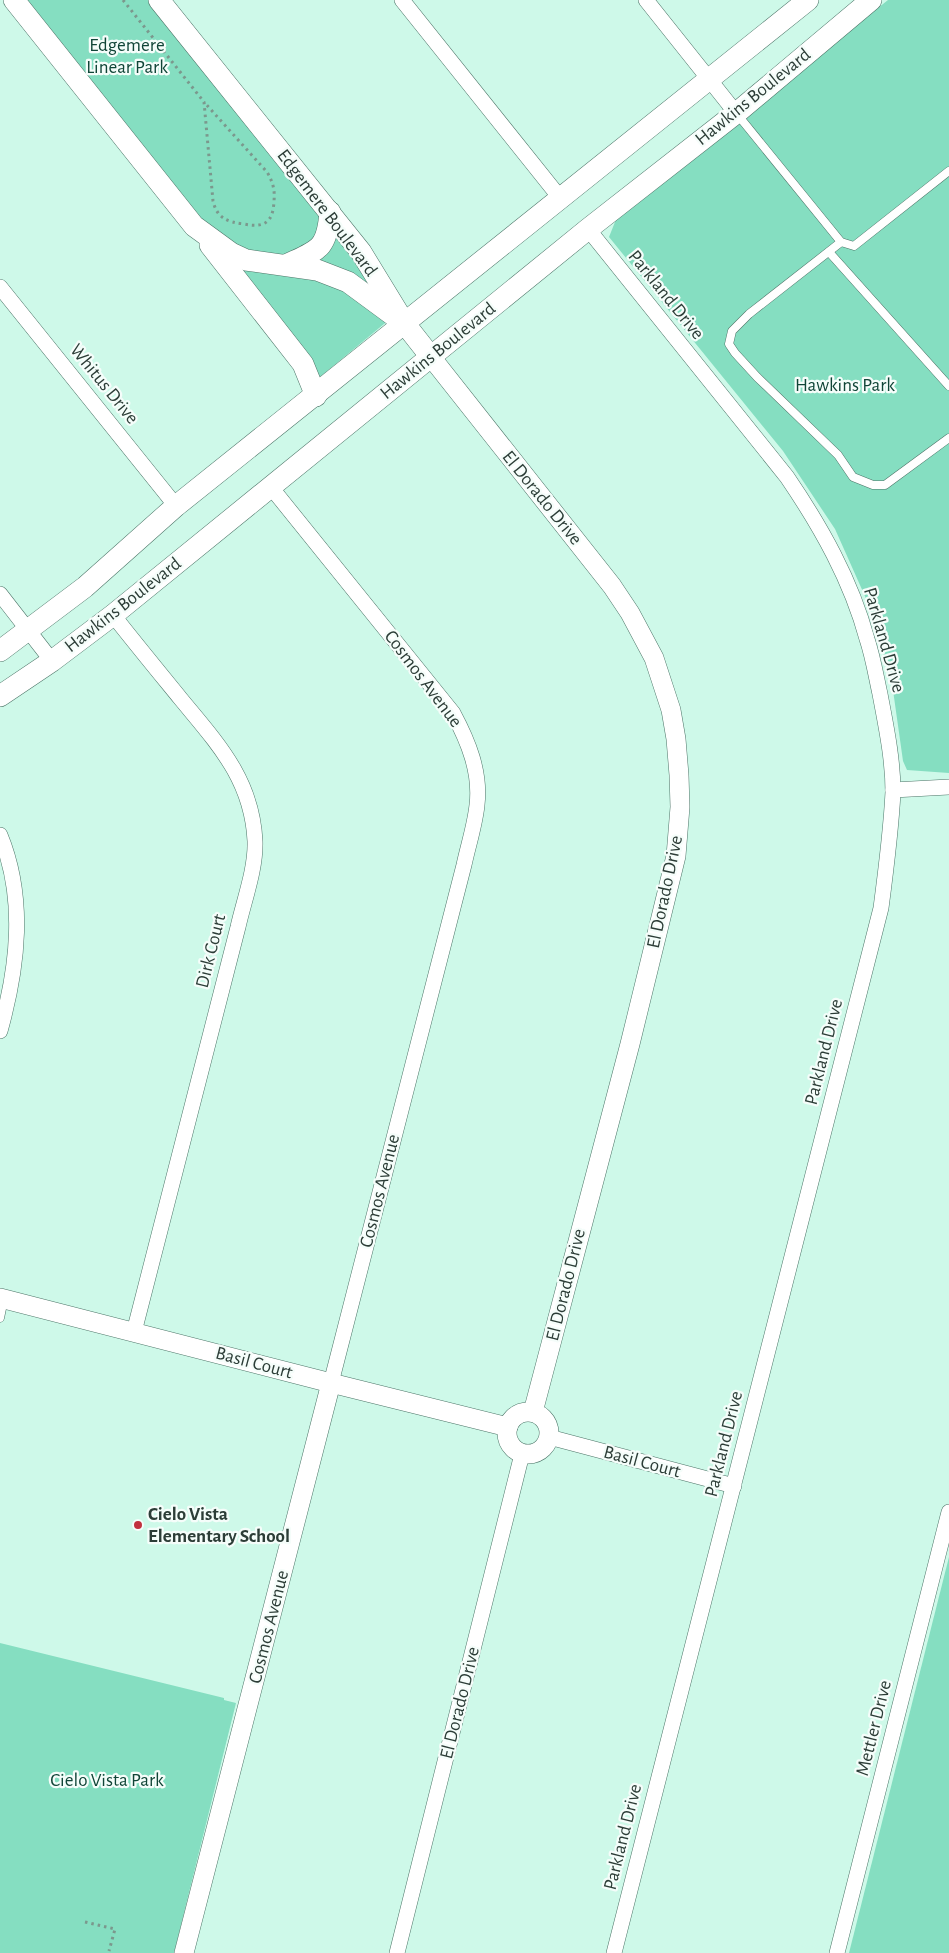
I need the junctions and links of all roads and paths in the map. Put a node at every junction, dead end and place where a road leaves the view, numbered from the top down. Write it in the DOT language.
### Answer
graph roads {
  1 [pos="14,0"];
  2 [pos="123,0"];
  3 [pos="158,0"];
  4 [pos="402,0"];
  5 [pos="646,0"];
  6 [pos="808,0"];
  7 [pos="871,0"];
  8 [pos="709,78"];
  9 [pos="204,102"];
  10 [pos="736,113"];
  11 [pos="949,171"];
  12 [pos="561,199"];
  13 [pos="330,212"];
  14 [pos="194,226"];
  15 [pos="588,229"];
  16 [pos="841,242"];
  17 [pos="829,252"];
  18 [pos="286,265"];
  19 [pos="0,288"];
  20 [pos="405,324"];
  21 [pos="431,357"];
  22 [pos="949,386"];
  23 [pos="316,396"];
  24 [pos="949,438"];
  25 [pos="270,486"];
  26 [pos="176,506"];
  27 [pos="0,594"];
  28 [pos="113,615"];
  29 [pos="28,631"];
  30 [pos="0,651"];
  31 [pos="52,661"];
  32 [pos="0,696"];
  33 [pos="949,787"];
  34 [pos="893,790"];
  35 [pos="0,835"];
  36 [pos="0,1031"];
  37 [pos="2,1298"];
  38 [pos="0,1318"];
  39 [pos="134,1332"];
  40 [pos="331,1384"];
  41 [pos="533,1412"];
  42 [pos="508,1427"];
  43 [pos="549,1437"];
  44 [pos="522,1454"];
  45 [pos="734,1486"];
  46 [pos="949,1512"];
  47 [pos="85,1922"];
  48 [pos="108,1951"];
  49 [pos="184,1953"];
  50 [pos="397,1953"];
  51 [pos="614,1953"];
  52 [pos="837,1953"];
  1 -- 14 [label="main road, Edgemere Boulevard"];
  2 -- 9 [label="path"];
  3 -- 13 [label="main road, Edgemere Boulevard"];
  4 -- 12 [label="street"];
  5 -- 8 [label="street"];
  6 -- 8 [label="main road, Hawkins Boulevard"];
  7 -- 10 [label="main road, Hawkins Boulevard"];
  8 -- 10 [label="street"];
  8 -- 12 [label="main road, Hawkins Boulevard"];
  9 -- 9 [label="path"];
  10 -- 15 [label="main road, Hawkins Boulevard"];
  10 -- 16 [label="lane"];
  11 -- 16 [label="lane"];
  12 -- 20 [label="main road, Hawkins Boulevard"];
  13 -- 18 [label="main road"];
  13 -- 20 [label="main road, Edgemere Boulevard"];
  14 -- 18 [label="main road, Edgemere Boulevard"];
  14 -- 23 [label="main road"];
  15 -- 21 [label="main road, Hawkins Boulevard"];
  15 -- 34 [label="street, Parkland Drive"];
  16 -- 17 [label="lane"];
  17 -- 22 [label="lane"];
  17 -- 24 [label="lane"];
  18 -- 20 [label="main road, Edgemere Boulevard"];
  19 -- 26 [label="street, Whitus Drive"];
  20 -- 21 [label="main road, El Dorado Drive"];
  20 -- 23 [label="main road, Hawkins Boulevard"];
  21 -- 25 [label="main road, Hawkins Boulevard"];
  21 -- 41 [label="street, El Dorado Drive"];
  23 -- 26 [label="main road, Hawkins Boulevard"];
  25 -- 28 [label="main road, Hawkins Boulevard"];
  25 -- 40 [label="street, Cosmos Avenue"];
  26 -- 29 [label="main road, Hawkins Boulevard"];
  27 -- 29 [label="street"];
  28 -- 31 [label="main road, Hawkins Boulevard"];
  28 -- 39 [label="street, Dirk Court"];
  29 -- 30 [label="main road, Hawkins Boulevard"];
  29 -- 31 [label="street"];
  31 -- 32 [label="main road, Hawkins Boulevard"];
  33 -- 34 [label="street"];
  34 -- 45 [label="street, Parkland Drive"];
  35 -- 36 [label="street"];
  37 -- 38 [label="lane"];
  37 -- 39 [label="street, Basil Court"];
  39 -- 40 [label="street, Basil Court"];
  40 -- 42 [label="street, Basil Court"];
  40 -- 49 [label="street, Cosmos Avenue"];
  41 -- 42 [label="street"];
  41 -- 43 [label="street"];
  42 -- 44 [label="street"];
  43 -- 44 [label="street"];
  43 -- 45 [label="street, Basil Court"];
  44 -- 50 [label="street, El Dorado Drive"];
  45 -- 51 [label="street, Parkland Drive"];
  46 -- 52 [label="street, Mettler Drive"];
  47 -- 48 [label="path"];
}
